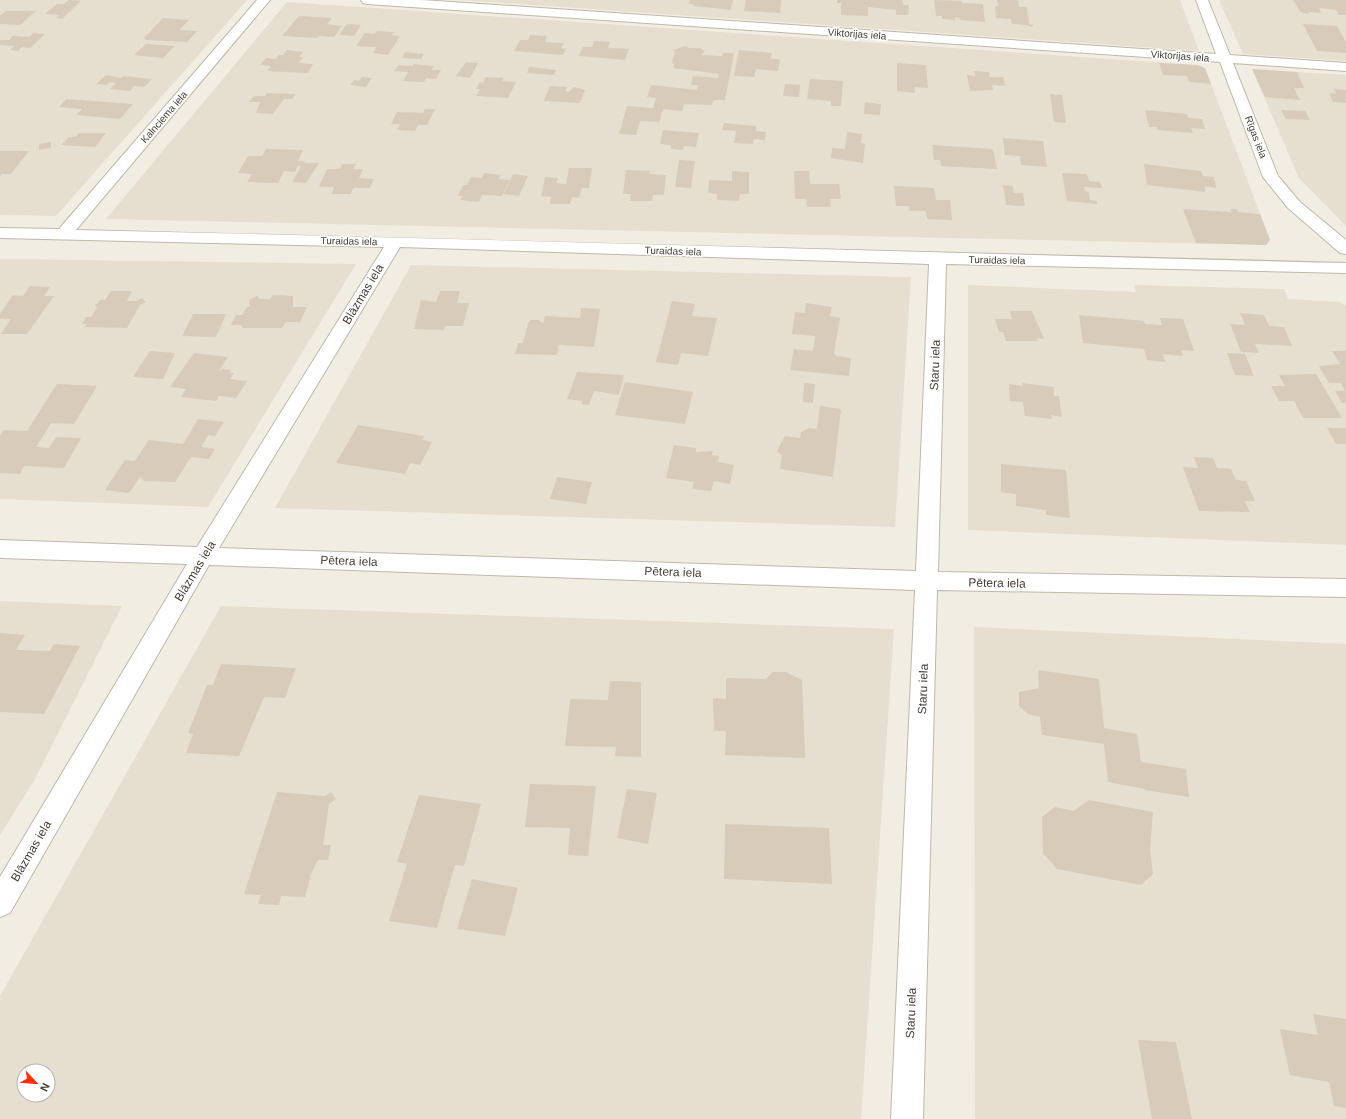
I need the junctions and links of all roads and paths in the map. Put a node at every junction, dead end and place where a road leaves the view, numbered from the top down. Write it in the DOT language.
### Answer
graph roads {
  1 [pos="264,0"];
  2 [pos="367,0"];
  3 [pos="1202,0"];
  4 [pos="1226,59"];
  5 [pos="1346,67"];
  6 [pos="0,233"];
  7 [pos="63,235"];
  8 [pos="395,242"];
  9 [pos="1346,249"];
  10 [pos="938,259"];
  11 [pos="1346,268"];
  12 [pos="0,549"];
  13 [pos="204,556"];
  14 [pos="927,581"];
  15 [pos="1346,588"];
  16 [pos="0,903"];
  17 [pos="907,1119"];
  1 -- 7 [label="street, Kalnciema iela"];
  2 -- 4 [label="street, Viktorijas iela"];
  3 -- 4 [label="street, Rīgas iela"];
  4 -- 5 [label="street, Viktorijas iela"];
  4 -- 9 [label="street, Rīgas iela"];
  6 -- 7 [label="street, Turaidas iela"];
  7 -- 8 [label="street, Turaidas iela"];
  8 -- 10 [label="street, Turaidas iela"];
  8 -- 13 [label="street, Blāzmas iela"];
  10 -- 11 [label="street, Turaidas iela"];
  10 -- 14 [label="street, Staru iela"];
  12 -- 13 [label="street, Pētera iela"];
  13 -- 14 [label="street, Pētera iela"];
  13 -- 16 [label="street, Blāzmas iela"];
  14 -- 15 [label="street, Pētera iela"];
  14 -- 17 [label="street, Staru iela"];
}
